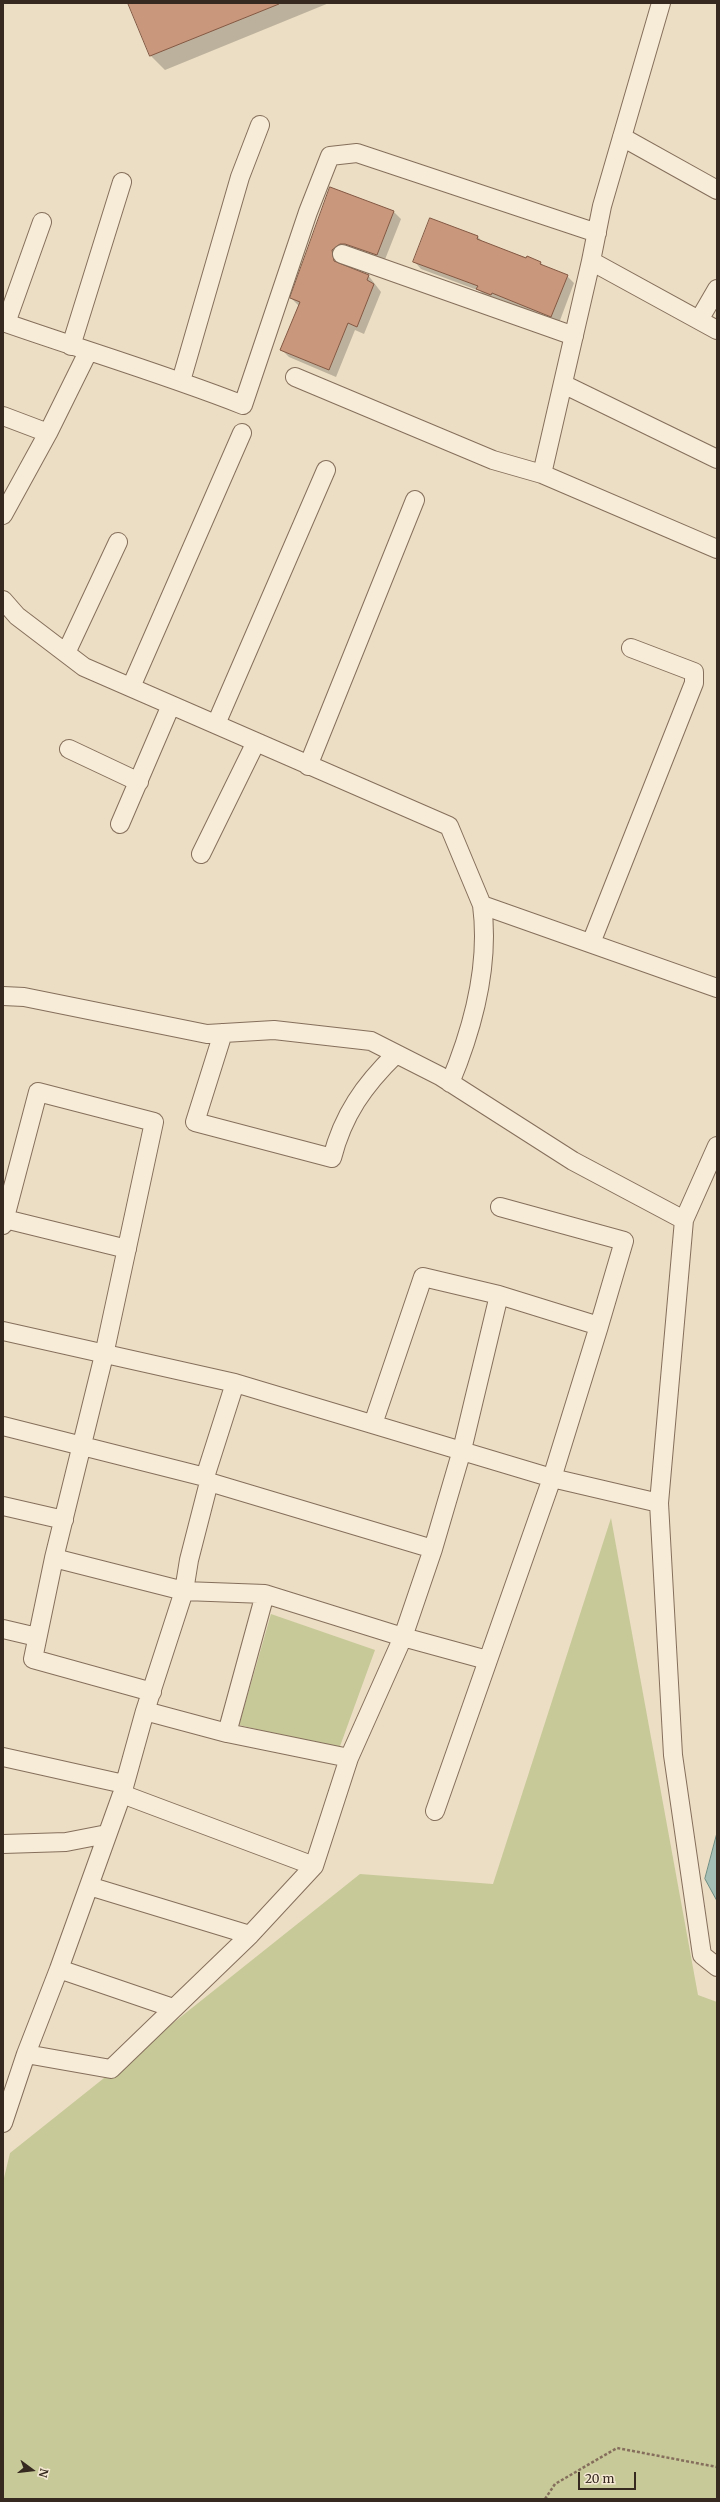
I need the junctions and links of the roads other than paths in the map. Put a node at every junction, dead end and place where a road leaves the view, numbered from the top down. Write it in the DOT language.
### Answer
graph roads {
  1 [pos="661,3"];
  2 [pos="260,125"];
  3 [pos="622,137"];
  4 [pos="122,182"];
  5 [pos="717,190"];
  6 [pos="42,222"];
  7 [pos="597,234"];
  8 [pos="342,254"];
  9 [pos="591,261"];
  10 [pos="717,289"];
  11 [pos="699,320"];
  12 [pos="4,323"];
  13 [pos="717,330"];
  14 [pos="574,336"];
  15 [pos="80,349"];
  16 [pos="295,377"];
  17 [pos="181,380"];
  18 [pos="563,384"];
  19 [pos="3,416"];
  20 [pos="48,432"];
  21 [pos="242,433"];
  22 [pos="717,459"];
  23 [pos="326,470"];
  24 [pos="542,474"];
  25 [pos="415,500"];
  26 [pos="6,505"];
  27 [pos="118,542"];
  28 [pos="717,549"];
  29 [pos="3,600"];
  30 [pos="631,648"];
  31 [pos="66,653"];
  32 [pos="131,687"];
  33 [pos="171,705"];
  34 [pos="216,724"];
  35 [pos="256,742"];
  36 [pos="69,749"];
  37 [pos="308,766"];
  38 [pos="138,782"];
  39 [pos="120,824"];
  40 [pos="201,854"];
  41 [pos="482,905"];
  42 [pos="591,943"];
  43 [pos="717,988"];
  44 [pos="3,996"];
  45 [pos="223,1033"];
  46 [pos="396,1054"];
  47 [pos="450,1083"];
  48 [pos="717,1146"];
  49 [pos="500,1207"];
  50 [pos="684,1220"];
  51 [pos="4,1222"];
  52 [pos="127,1248"];
  53 [pos="499,1295"];
  54 [pos="598,1326"];
  55 [pos="3,1331"];
  56 [pos="104,1355"];
  57 [pos="235,1383"];
  58 [pos="373,1424"];
  59 [pos="3,1426"];
  60 [pos="81,1446"];
  61 [pos="462,1450"];
  62 [pos="552,1478"];
  63 [pos="207,1479"];
  64 [pos="659,1503"];
  65 [pos="3,1506"];
  66 [pos="64,1520"];
  67 [pos="433,1549"];
  68 [pos="54,1558"];
  69 [pos="184,1591"];
  70 [pos="265,1594"];
  71 [pos="3,1629"];
  72 [pos="37,1637"];
  73 [pos="404,1637"];
  74 [pos="487,1660"];
  75 [pos="152,1692"];
  76 [pos="145,1711"];
  77 [pos="227,1733"];
  78 [pos="3,1757"];
  79 [pos="349,1758"];
  80 [pos="123,1789"];
  81 [pos="435,1811"];
  82 [pos="107,1834"];
  83 [pos="3,1844"];
  84 [pos="314,1866"];
  85 [pos="89,1886"];
  86 [pos="250,1935"];
  87 [pos="717,1967"];
  88 [pos="59,1969"];
  89 [pos="173,2008"];
  90 [pos="26,2054"];
  91 [pos="3,2124"];
  1 -- 3 [label="street"];
  2 -- 17 [label="street"];
  3 -- 5 [label="street"];
  3 -- 7 [label="street"];
  4 -- 15 [label="street"];
  6 -- 12 [label="street"];
  7 -- 9 [label="street"];
  7 -- 17 [label="street"];
  8 -- 14 [label="street"];
  9 -- 11 [label="street"];
  9 -- 14 [label="street"];
  10 -- 11 [label="street"];
  11 -- 13 [label="street"];
  12 -- 15 [label="street"];
  14 -- 18 [label="street"];
  15 -- 17 [label="street"];
  15 -- 20 [label="street"];
  16 -- 24 [label="street"];
  18 -- 22 [label="street"];
  18 -- 24 [label="street"];
  19 -- 20 [label="street"];
  20 -- 26 [label="street"];
  21 -- 32 [label="street"];
  23 -- 34 [label="street"];
  24 -- 28 [label="street"];
  25 -- 37 [label="street"];
  27 -- 31 [label="street"];
  29 -- 31 [label="street"];
  30 -- 42 [label="street"];
  31 -- 32 [label="street"];
  32 -- 33 [label="street"];
  33 -- 34 [label="street"];
  33 -- 38 [label="street"];
  34 -- 35 [label="street"];
  35 -- 37 [label="street"];
  35 -- 40 [label="street"];
  36 -- 38 [label="street"];
  37 -- 41 [label="street"];
  38 -- 39 [label="street"];
  41 -- 42 [label="street"];
  41 -- 47 [label="street"];
  42 -- 43 [label="street"];
  44 -- 45 [label="street"];
  45 -- 46 [label="street"];
  45 -- 46 [label="street"];
  46 -- 47 [label="street"];
  47 -- 50 [label="street"];
  48 -- 50 [label="street"];
  49 -- 54 [label="street"];
  50 -- 64 [label="street"];
  51 -- 52 [label="street"];
  51 -- 52 [label="street"];
  52 -- 56 [label="street"];
  53 -- 54 [label="street"];
  53 -- 58 [label="street"];
  53 -- 61 [label="street"];
  54 -- 62 [label="street"];
  55 -- 56 [label="street"];
  56 -- 57 [label="street"];
  56 -- 60 [label="street"];
  57 -- 58 [label="street"];
  57 -- 63 [label="street"];
  58 -- 61 [label="street"];
  59 -- 60 [label="street"];
  60 -- 63 [label="street"];
  60 -- 66 [label="street"];
  61 -- 62 [label="street"];
  61 -- 67 [label="street"];
  62 -- 64 [label="street"];
  62 -- 74 [label="street"];
  63 -- 67 [label="street"];
  63 -- 69 [label="street"];
  64 -- 87 [label="street"];
  65 -- 66 [label="street"];
  66 -- 68 [label="street"];
  67 -- 73 [label="street"];
  68 -- 69 [label="street"];
  68 -- 72 [label="street"];
  69 -- 70 [label="street"];
  69 -- 75 [label="street"];
  70 -- 73 [label="street"];
  70 -- 77 [label="street"];
  71 -- 72 [label="street"];
  72 -- 75 [label="street"];
  73 -- 74 [label="street"];
  73 -- 79 [label="street"];
  74 -- 81 [label="street"];
  75 -- 76 [label="street"];
  76 -- 77 [label="street"];
  76 -- 80 [label="street"];
  77 -- 79 [label="street"];
  78 -- 80 [label="street"];
  79 -- 84 [label="street"];
  80 -- 82 [label="street"];
  80 -- 84 [label="street"];
  82 -- 83 [label="street"];
  82 -- 85 [label="street"];
  84 -- 86 [label="street"];
  85 -- 86 [label="street"];
  85 -- 88 [label="street"];
  86 -- 89 [label="street"];
  88 -- 89 [label="street"];
  88 -- 90 [label="street"];
  89 -- 90 [label="street"];
  90 -- 91 [label="street"];
}
